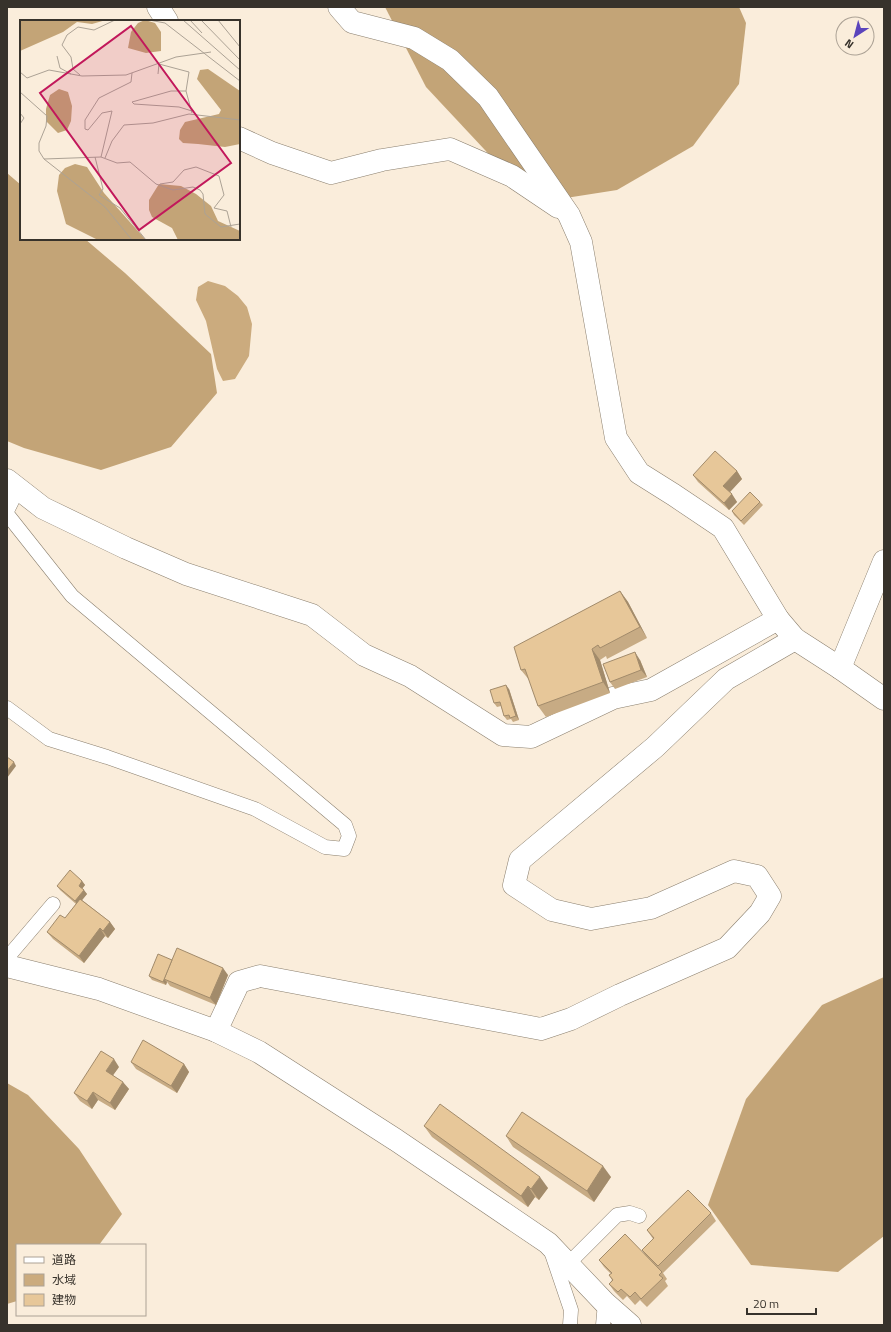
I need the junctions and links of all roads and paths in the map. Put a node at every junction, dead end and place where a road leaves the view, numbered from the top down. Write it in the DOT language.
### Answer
graph roads {
  1 [pos="158,7"];
  2 [pos="339,7"];
  3 [pos="165,20"];
  4 [pos="240,138"];
  5 [pos="569,215"];
  6 [pos="12,484"];
  7 [pos="7,512"];
  8 [pos="884,561"];
  9 [pos="778,619"];
  10 [pos="795,639"];
  11 [pos="840,668"];
  12 [pos="884,699"];
  13 [pos="7,708"];
  14 [pos="53,904"];
  15 [pos="7,958"];
  16 [pos="7,966"];
  17 [pos="216,1031"];
  18 [pos="639,1216"];
  19 [pos="548,1243"];
  20 [pos="568,1264"];
  21 [pos="605,1303"];
  22 [pos="570,1325"];
  23 [pos="603,1325"];
  24 [pos="630,1325"];
  1 -- 3 [label="street"];
  2 -- 5 [label="street"];
  4 -- 5 [label="street"];
  5 -- 9 [label="street"];
  6 -- 7 [label="lane"];
  6 -- 9 [label="street"];
  7 -- 13 [label="lane"];
  8 -- 11 [label="street"];
  9 -- 10 [label="street"];
  10 -- 11 [label="street"];
  10 -- 17 [label="street"];
  11 -- 12 [label="street"];
  14 -- 15 [label="lane"];
  16 -- 17 [label="street"];
  17 -- 19 [label="street"];
  18 -- 20 [label="lane"];
  19 -- 20 [label="street"];
  19 -- 22 [label="lane"];
  20 -- 21 [label="street"];
  21 -- 23 [label="lane"];
  21 -- 24 [label="street"];
}
